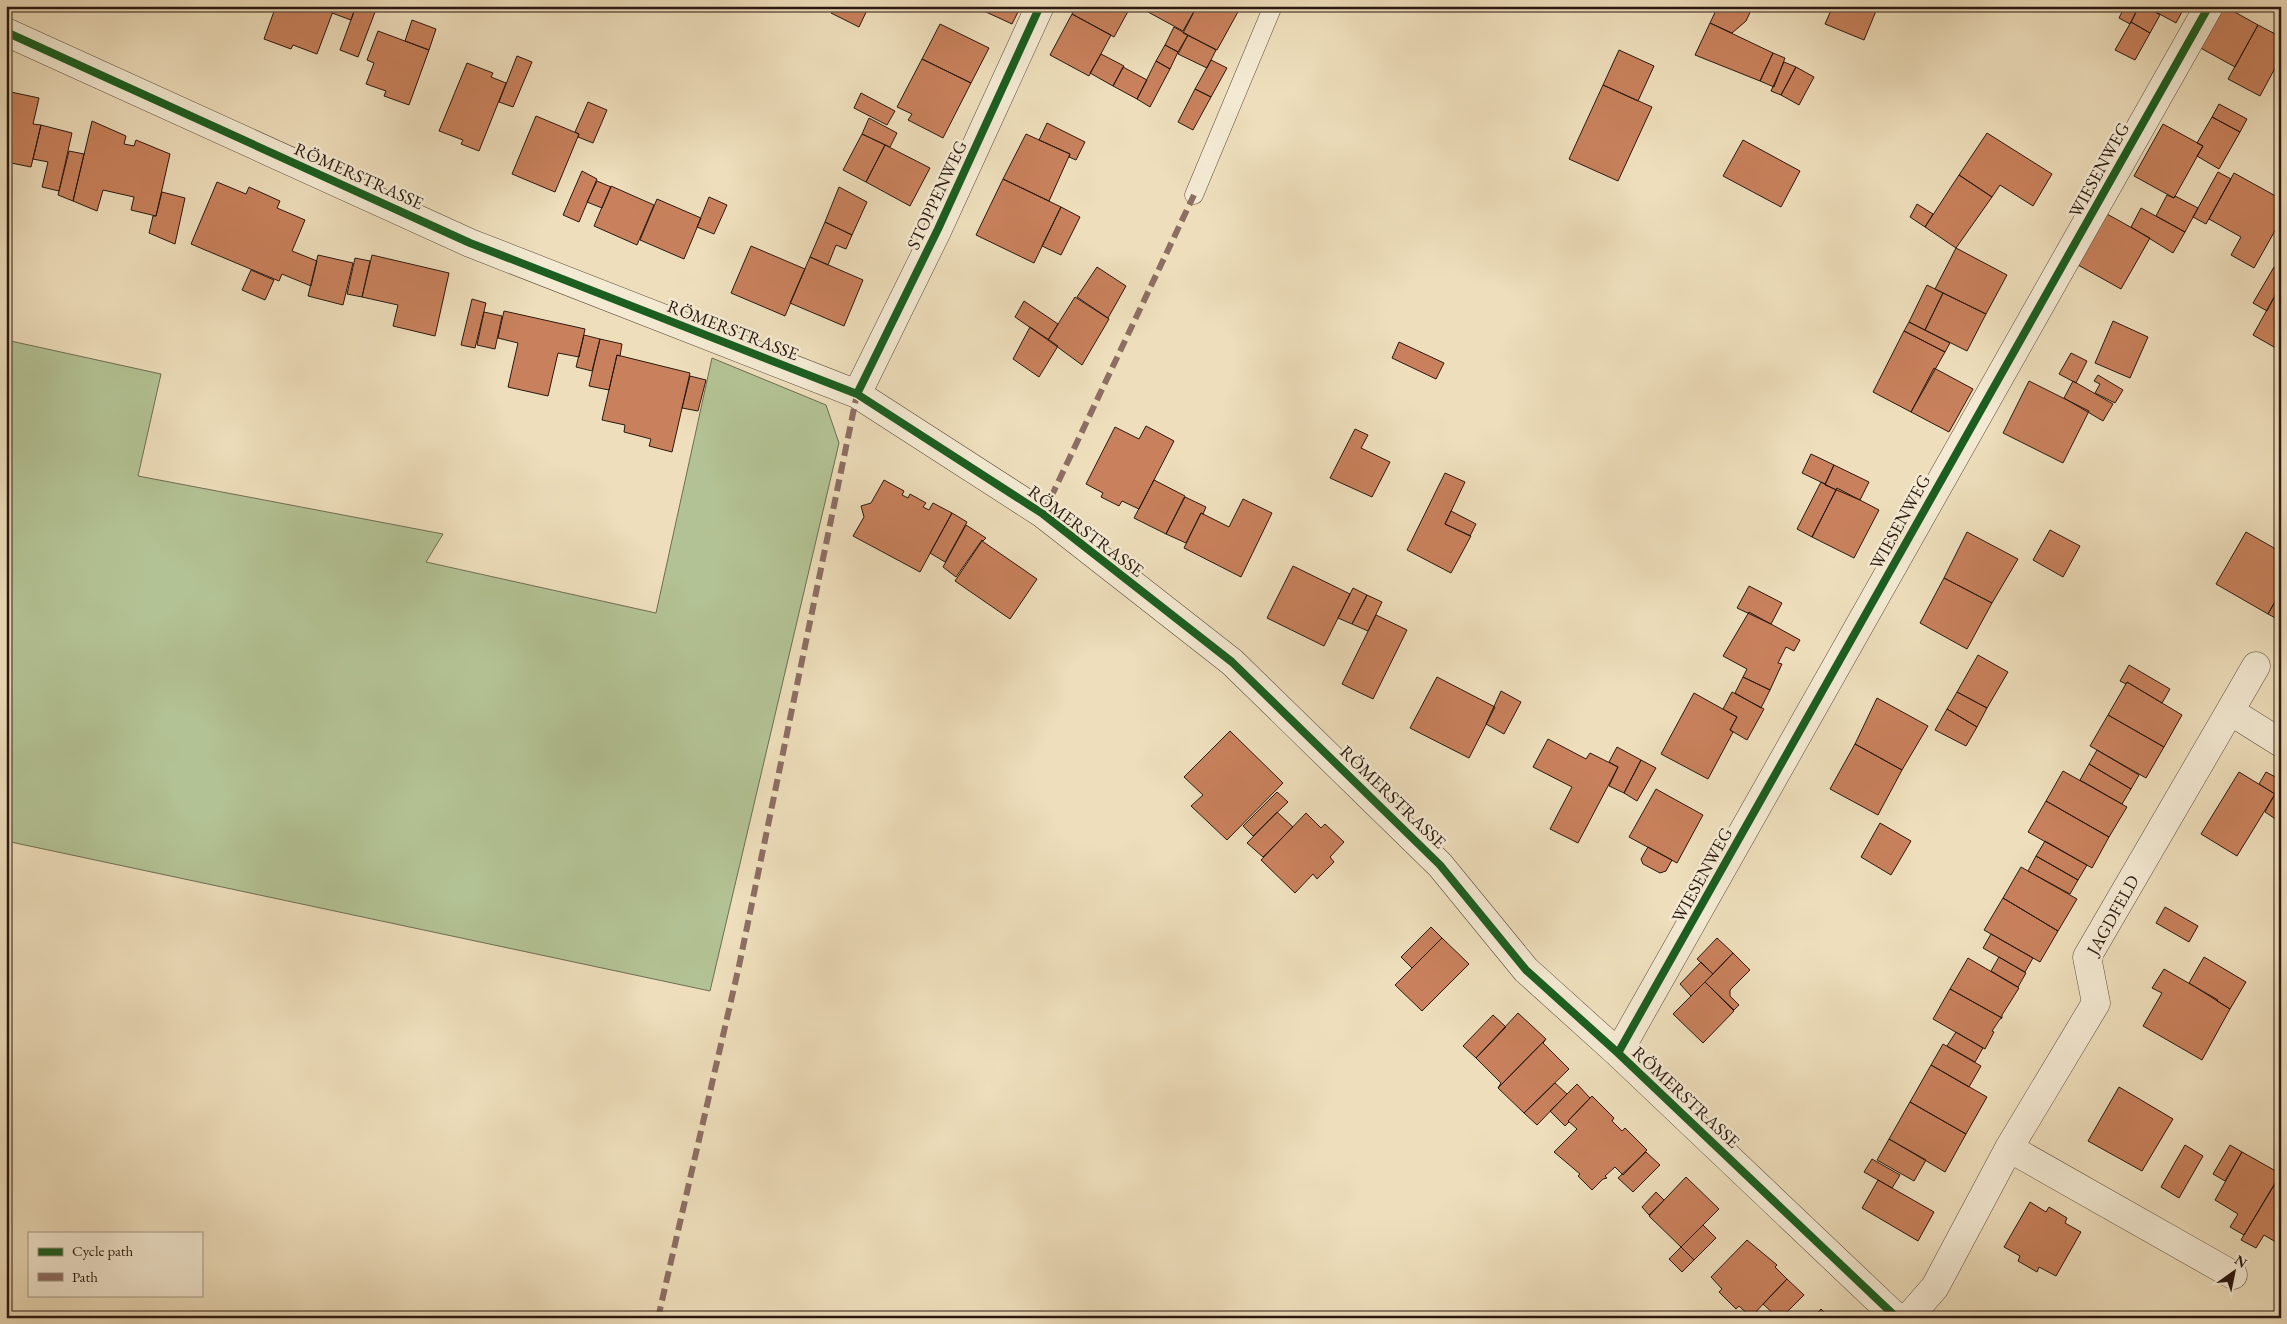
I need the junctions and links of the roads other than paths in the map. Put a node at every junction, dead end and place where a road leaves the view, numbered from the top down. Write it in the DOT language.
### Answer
graph roads {
  1 [pos="1040,6"];
  2 [pos="1273,6"];
  3 [pos="2208,6"];
  4 [pos="6,32"];
  5 [pos="1194,195"];
  6 [pos="857,394"];
  7 [pos="2256,666"];
  8 [pos="2230,711"];
  9 [pos="2281,743"];
  10 [pos="1618,1053"];
  11 [pos="2009,1148"];
  12 [pos="2233,1275"];
  13 [pos="1897,1318"];
  14 [pos="1908,1318"];
  1 -- 6 [label="street, STOPPENWEG"];
  2 -- 5 [label="lane"];
  3 -- 10 [label="street, WIESENWEG"];
  4 -- 6 [label="street, RÖMERSTRASSE"];
  6 -- 10 [label="street, RÖMERSTRASSE"];
  7 -- 8 [label="street, JAGDFELD"];
  8 -- 9 [label="street"];
  8 -- 11 [label="street, JAGDFELD"];
  10 -- 13 [label="street, RÖMERSTRASSE"];
  11 -- 12 [label="street"];
  11 -- 14 [label="street, JAGDFELD"];
}
